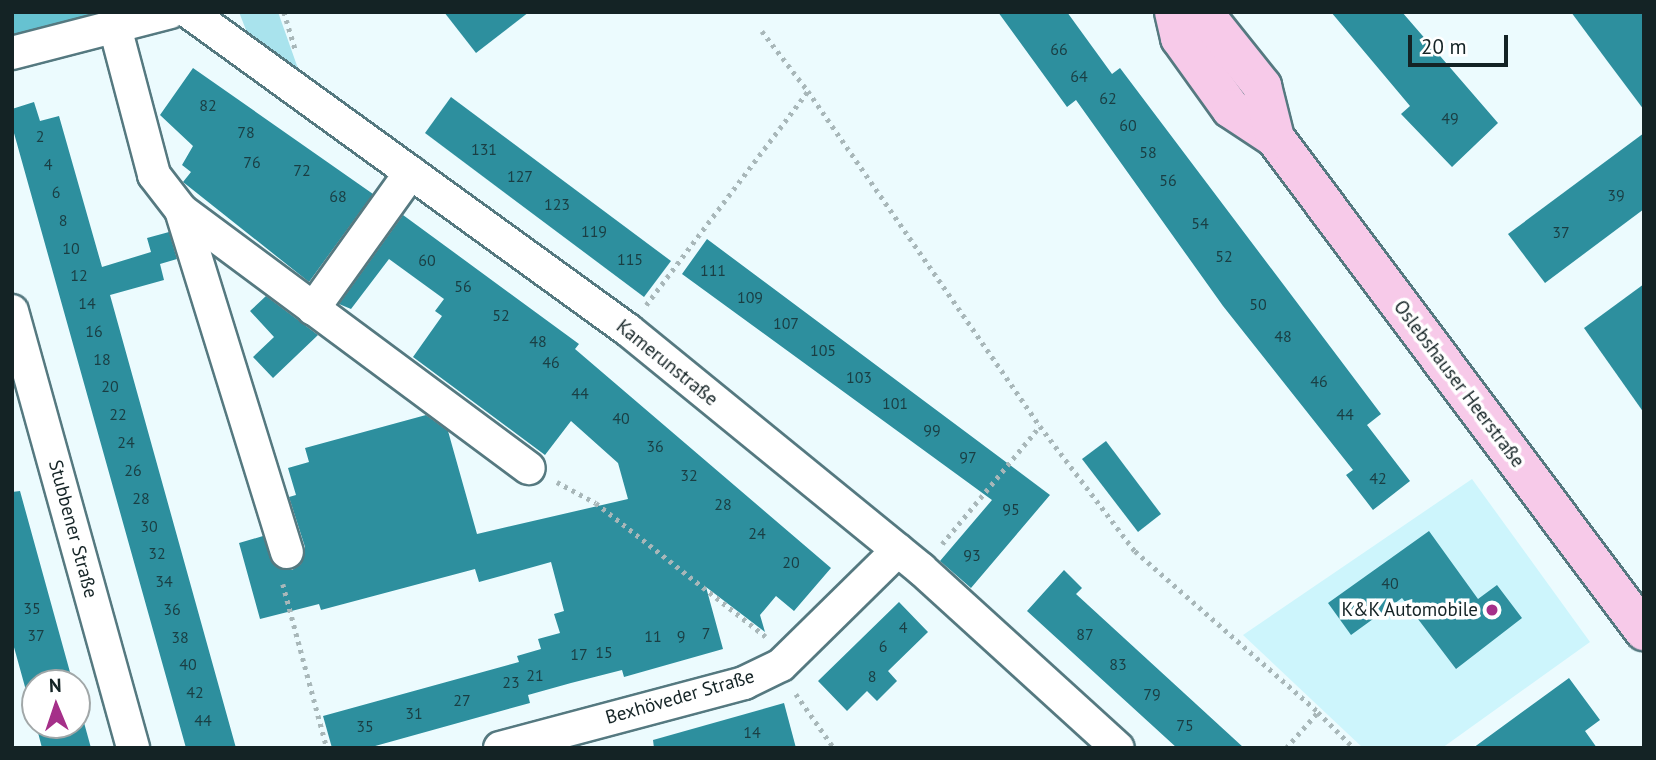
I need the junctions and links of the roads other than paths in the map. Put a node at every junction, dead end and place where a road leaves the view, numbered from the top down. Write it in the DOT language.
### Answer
graph roads {
  1 [pos="170,12"];
  2 [pos="189,12"];
  3 [pos="1174,12"];
  4 [pos="1203,12"];
  5 [pos="115,27"];
  6 [pos="12,54"];
  7 [pos="1275,138"];
  8 [pos="411,172"];
  9 [pos="181,210"];
  10 [pos="313,309"];
  11 [pos="12,311"];
  12 [pos="529,468"];
  13 [pos="287,552"];
  14 [pos="909,560"];
  15 [pos="1644,631"];
  16 [pos="592,736"];
  17 [pos="133,748"];
  18 [pos="500,748"];
  19 [pos="1118,748"];
  1 -- 5 [label="street"];
  2 -- 8 [label="street, Kamerunstraße"];
  3 -- 7 [label="main road, Oslebshauser Heerstraße"];
  4 -- 7 [label="main road, Oslebshauser Heerstraße"];
  5 -- 6 [label="street"];
  5 -- 9 [label="street"];
  7 -- 15 [label="main road, Oslebshauser Heerstraße"];
  8 -- 10 [label="street"];
  8 -- 14 [label="street, Kamerunstraße"];
  9 -- 10 [label="street"];
  9 -- 13 [label="street"];
  10 -- 12 [label="street"];
  11 -- 17 [label="street, Stubbener Straße"];
  14 -- 16 [label="street, Bexhöveder Straße"];
  14 -- 19 [label="street, Kamerunstraße"];
  16 -- 18 [label="street, Bexhöveder Straße"];
}
